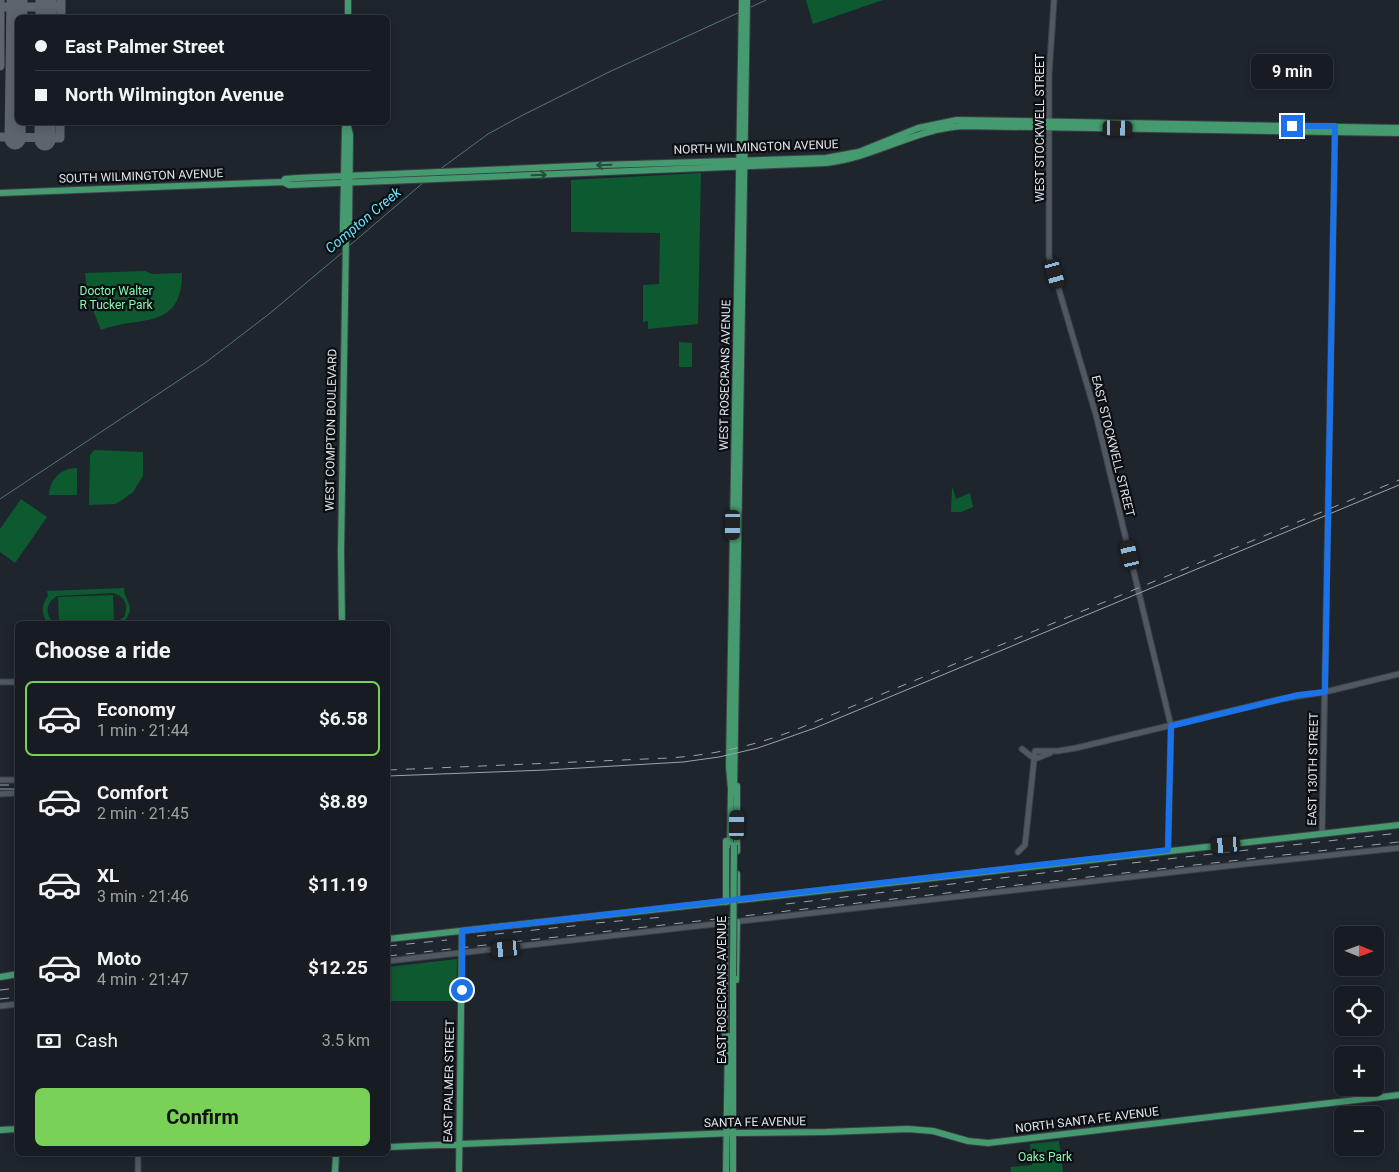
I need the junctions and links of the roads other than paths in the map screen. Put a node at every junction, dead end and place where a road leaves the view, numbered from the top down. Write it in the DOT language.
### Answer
graph roads {
  1 [pos="348,0"];
  2 [pos="1054,0"];
  3 [pos="744,1"];
  4 [pos="348,15"];
  5 [pos="1050,124"];
  6 [pos="348,125"];
  7 [pos="1399,128"];
  8 [pos="1335,129"];
  9 [pos="1399,133"];
  10 [pos="743,164"];
  11 [pos="441,175"];
  12 [pos="346,179"];
  13 [pos="0,193"];
  14 [pos="1049,256"];
  15 [pos="342,621"];
  16 [pos="1399,674"];
  17 [pos="0,682"];
  18 [pos="15,682"];
  19 [pos="1325,692"];
  20 [pos="1171,726"];
  21 [pos="732,749"];
  22 [pos="1022,749"];
  23 [pos="1053,752"];
  24 [pos="1035,758"];
  25 [pos="732,766"];
  26 [pos="0,780"];
  27 [pos="15,780"];
  28 [pos="15,793"];
  29 [pos="0,794"];
  30 [pos="1399,825"];
  31 [pos="1322,834"];
  32 [pos="1399,848"];
  33 [pos="1168,850"];
  34 [pos="1018,852"];
  35 [pos="737,900"];
  36 [pos="726,902"];
  37 [pos="737,922"];
  38 [pos="725,924"];
  39 [pos="462,931"];
  40 [pos="390,938"];
  41 [pos="462,954"];
  42 [pos="390,961"];
  43 [pos="15,974"];
  44 [pos="731,976"];
  45 [pos="0,977"];
  46 [pos="15,1004"];
  47 [pos="0,1006"];
  48 [pos="734,1056"];
  49 [pos="727,1071"];
  50 [pos="1399,1095"];
  51 [pos="15,1129"];
  52 [pos="922,1129"];
  53 [pos="0,1130"];
  54 [pos="730,1133"];
  55 [pos="459,1144"];
  56 [pos="390,1147"];
  57 [pos="138,1156"];
  58 [pos="336,1156"];
  59 [pos="138,1172"];
  60 [pos="336,1172"];
  61 [pos="459,1172"];
  62 [pos="726,1172"];
  63 [pos="733,1172"];
  1 -- 4 [label="main road"];
  2 -- 5 [label="street, WEST STOCKWELL STREET"];
  3 -- 10 [label="main road, WEST ROSECRANS AVENUE"];
  5 -- 8 [label="main road, NORTH WILMINGTON AVENUE"];
  5 -- 10 [label="main road, NORTH WILMINGTON AVENUE"];
  5 -- 14 [label="street, WEST STOCKWELL STREET"];
  6 -- 12 [label="main road, WEST COMPTON BOULEVARD"];
  7 -- 8 [label="main road, NORTH WILMINGTON AVENUE"];
  8 -- 9 [label="main road, NORTH WILMINGTON AVENUE"];
  8 -- 19 [label="street, EAST 130TH STREET"];
  10 -- 11 [label="main road, NORTH WILMINGTON AVENUE"];
  10 -- 21 [label="main road, WEST ROSECRANS AVENUE"];
  11 -- 12 [label="main road, NORTH WILMINGTON AVENUE"];
  11 -- 12 [label="main road, NORTH WILMINGTON AVENUE"];
  12 -- 13 [label="main road, SOUTH WILMINGTON AVENUE"];
  12 -- 15 [label="main road, WEST COMPTON BOULEVARD"];
  14 -- 20 [label="street, EAST STOCKWELL STREET"];
  16 -- 19 [label="street"];
  17 -- 18 [label="street"];
  19 -- 20 [label="street"];
  19 -- 31 [label="street, EAST 130TH STREET"];
  20 -- 23 [label="street"];
  20 -- 33 [label="street, EAST STOCKWELL STREET"];
  21 -- 25 [label="main road, EAST ROSECRANS AVENUE"];
  22 -- 24 [label="street"];
  23 -- 24 [label="street"];
  23 -- 24 [label="street"];
  24 -- 34 [label="street"];
  25 -- 35 [label="main road"];
  25 -- 36 [label="main road"];
  25 -- 44 [label="main road, EAST ROSECRANS AVENUE, bridge"];
  26 -- 27 [label="street"];
  28 -- 29 [label="street"];
  30 -- 31 [label="main road"];
  31 -- 33 [label="main road"];
  32 -- 37 [label="street"];
  33 -- 35 [label="main road"];
  35 -- 36 [label="main road"];
  36 -- 39 [label="main road"];
  37 -- 38 [label="street"];
  37 -- 48 [label="main road"];
  38 -- 41 [label="street"];
  38 -- 49 [label="main road"];
  39 -- 40 [label="main road"];
  39 -- 41 [label="main road, EAST PALMER STREET"];
  41 -- 42 [label="street"];
  41 -- 55 [label="main road, EAST PALMER STREET"];
  43 -- 45 [label="main road"];
  44 -- 48 [label="main road, EAST ROSECRANS AVENUE"];
  44 -- 49 [label="main road, EAST ROSECRANS AVENUE"];
  46 -- 47 [label="street"];
  48 -- 54 [label="main road, EAST ROSECRANS AVENUE"];
  49 -- 54 [label="main road, EAST ROSECRANS AVENUE"];
  50 -- 52 [label="main road, NORTH SANTA FE AVENUE"];
  51 -- 53 [label="main road"];
  52 -- 54 [label="main road, SANTA FE AVENUE"];
  54 -- 55 [label="main road, SANTA FE AVENUE"];
  54 -- 62 [label="main road, EAST ROSECRANS AVENUE"];
  54 -- 63 [label="main road, EAST ROSECRANS AVENUE"];
  55 -- 56 [label="main road"];
  55 -- 61 [label="main road, EAST PALMER STREET"];
  57 -- 59 [label="street"];
  58 -- 60 [label="main road"];
}
